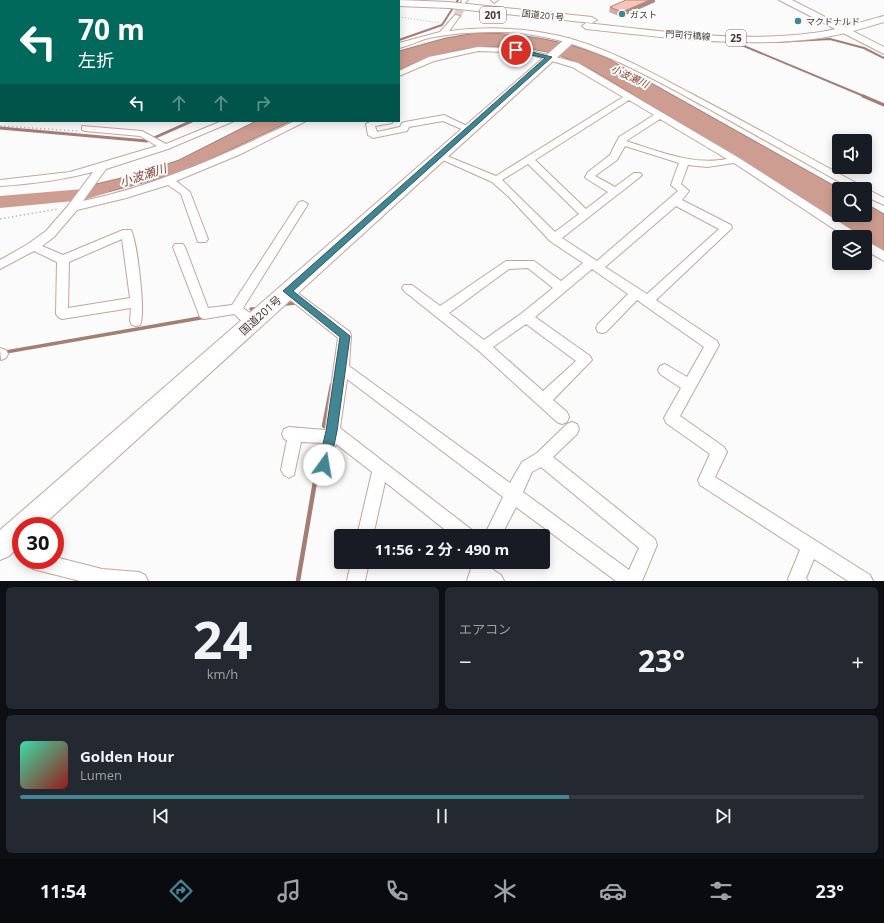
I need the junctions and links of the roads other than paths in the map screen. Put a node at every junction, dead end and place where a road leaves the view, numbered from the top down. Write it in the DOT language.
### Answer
graph roads {
  1 [pos="784,0"];
  2 [pos="796,0"];
  3 [pos="400,3"];
  4 [pos="884,12"];
  5 [pos="457,16"];
  6 [pos="884,19"];
  7 [pos="589,23"];
  8 [pos="846,28"];
  9 [pos="443,33"];
  10 [pos="569,41"];
  11 [pos="884,43"];
  12 [pos="400,46"];
  13 [pos="884,51"];
  14 [pos="550,57"];
  15 [pos="400,74"];
  16 [pos="628,97"];
  17 [pos="659,116"];
  18 [pos="91,122"];
  19 [pos="228,122"];
  20 [pos="300,122"];
  21 [pos="383,122"];
  22 [pos="402,122"];
  23 [pos="469,129"];
  24 [pos="621,142"];
  25 [pos="165,147"];
  26 [pos="439,156"];
  27 [pos="529,160"];
  28 [pos="736,160"];
  29 [pos="684,162"];
  30 [pos="103,166"];
  31 [pos="637,175"];
  32 [pos="496,180"];
  33 [pos="169,181"];
  34 [pos="847,182"];
  35 [pos="0,183"];
  36 [pos="615,191"];
  37 [pos="872,196"];
  38 [pos="675,201"];
  39 [pos="884,202"];
  40 [pos="303,204"];
  41 [pos="75,205"];
  42 [pos="585,214"];
  43 [pos="843,230"];
  44 [pos="554,238"];
  45 [pos="202,239"];
  46 [pos="33,246"];
  47 [pos="179,247"];
  48 [pos="872,249"];
  49 [pos="884,257"];
  50 [pos="63,260"];
  51 [pos="0,265"];
  52 [pos="594,265"];
  53 [pos="408,288"];
  54 [pos="561,288"];
  55 [pos="287,291"];
  56 [pos="636,294"];
  57 [pos="648,301"];
  58 [pos="137,302"];
  59 [pos="236,309"];
  60 [pos="440,313"];
  61 [pos="526,316"];
  62 [pos="136,321"];
  63 [pos="252,322"];
  64 [pos="602,328"];
  65 [pos="484,347"];
  66 [pos="342,368"];
  67 [pos="665,370"];
  68 [pos="689,386"];
  69 [pos="544,400"];
  70 [pos="562,417"];
  71 [pos="572,429"];
  72 [pos="331,434"];
  73 [pos="542,458"];
  74 [pos="324,465"];
  75 [pos="380,469"];
  76 [pos="289,470"];
  77 [pos="513,495"];
  78 [pos="34,517"];
  79 [pos="367,529"];
  80 [pos="457,529"];
  81 [pos="496,529"];
  82 [pos="810,546"];
  83 [pos="64,569"];
  84 [pos="359,569"];
  85 [pos="479,571"];
  86 [pos="101,579"];
  87 [pos="139,581"];
  88 [pos="356,581"];
  89 [pos="495,581"];
  90 [pos="632,581"];
  91 [pos="799,581"];
  92 [pos="864,581"];
  1 -- 8 [label="highway"];
  2 -- 8 [label="highway"];
  3 -- 7 [label="highway, 国道201号 / 201"];
  4 -- 8 [label="main road, 門司行橋線 / 25"];
  5 -- 9 [label="street"];
  6 -- 8 [label="main road, 門司行橋線 / 25"];
  7 -- 8 [label="main road, 門司行橋線 / 25"];
  8 -- 11 [label="highway"];
  8 -- 13 [label="highway"];
  9 -- 12 [label="street"];
  9 -- 34 [label="street"];
  10 -- 14 [label="highway, 国道201号"];
  14 -- 15 [label="street"];
  14 -- 16 [label="street"];
  14 -- 23 [label="highway, 国道201号"];
  16 -- 17 [label="street"];
  16 -- 27 [label="street"];
  17 -- 24 [label="street"];
  17 -- 28 [label="street"];
  18 -- 25 [label="street"];
  19 -- 25 [label="street"];
  20 -- 33 [label="street"];
  21 -- 22 [label="street"];
  22 -- 23 [label="street"];
  23 -- 26 [label="highway, 国道201号"];
  24 -- 29 [label="street"];
  24 -- 36 [label="street"];
  25 -- 30 [label="street"];
  26 -- 32 [label="street"];
  26 -- 55 [label="highway, 国道201号"];
  27 -- 32 [label="street"];
  27 -- 42 [label="street"];
  28 -- 29 [label="street"];
  28 -- 43 [label="street"];
  29 -- 38 [label="street"];
  30 -- 35 [label="street"];
  30 -- 41 [label="street"];
  31 -- 36 [label="street"];
  32 -- 44 [label="street"];
  33 -- 41 [label="street"];
  33 -- 45 [label="street"];
  36 -- 42 [label="street"];
  37 -- 39 [label="street"];
  38 -- 52 [label="street"];
  38 -- 57 [label="street"];
  40 -- 59 [label="street"];
  41 -- 46 [label="street"];
  42 -- 44 [label="street"];
  44 -- 52 [label="street"];
  46 -- 50 [label="street"];
  46 -- 51 [label="street"];
  47 -- 59 [label="street"];
  48 -- 49 [label="street"];
  50 -- 58 [label="street"];
  50 -- 58 [label="street"];
  52 -- 54 [label="street"];
  52 -- 56 [label="street"];
  53 -- 60 [label="street"];
  54 -- 60 [label="street"];
  54 -- 61 [label="street"];
  55 -- 63 [label="highway, 国道201号"];
  55 -- 66 [label="street"];
  56 -- 57 [label="street"];
  56 -- 64 [label="street"];
  57 -- 68 [label="street"];
  58 -- 62 [label="street"];
  59 -- 63 [label="street"];
  60 -- 65 [label="street"];
  61 -- 65 [label="street"];
  61 -- 69 [label="street"];
  63 -- 78 [label="highway, 国道201号"];
  65 -- 69 [label="street"];
  66 -- 72 [label="street"];
  66 -- 77 [label="street"];
  67 -- 68 [label="street"];
  68 -- 82 [label="street"];
  69 -- 70 [label="street"];
  71 -- 73 [label="street"];
  72 -- 74 [label="street"];
  72 -- 75 [label="street"];
  72 -- 76 [label="street"];
  73 -- 77 [label="street"];
  73 -- 90 [label="street"];
  75 -- 79 [label="street"];
  75 -- 80 [label="street"];
  77 -- 81 [label="street"];
  77 -- 90 [label="street"];
  82 -- 91 [label="street"];
  82 -- 92 [label="street"];
  83 -- 86 [label="street"];
  84 -- 88 [label="street"];
  85 -- 89 [label="street"];
  86 -- 87 [label="street"];
}
